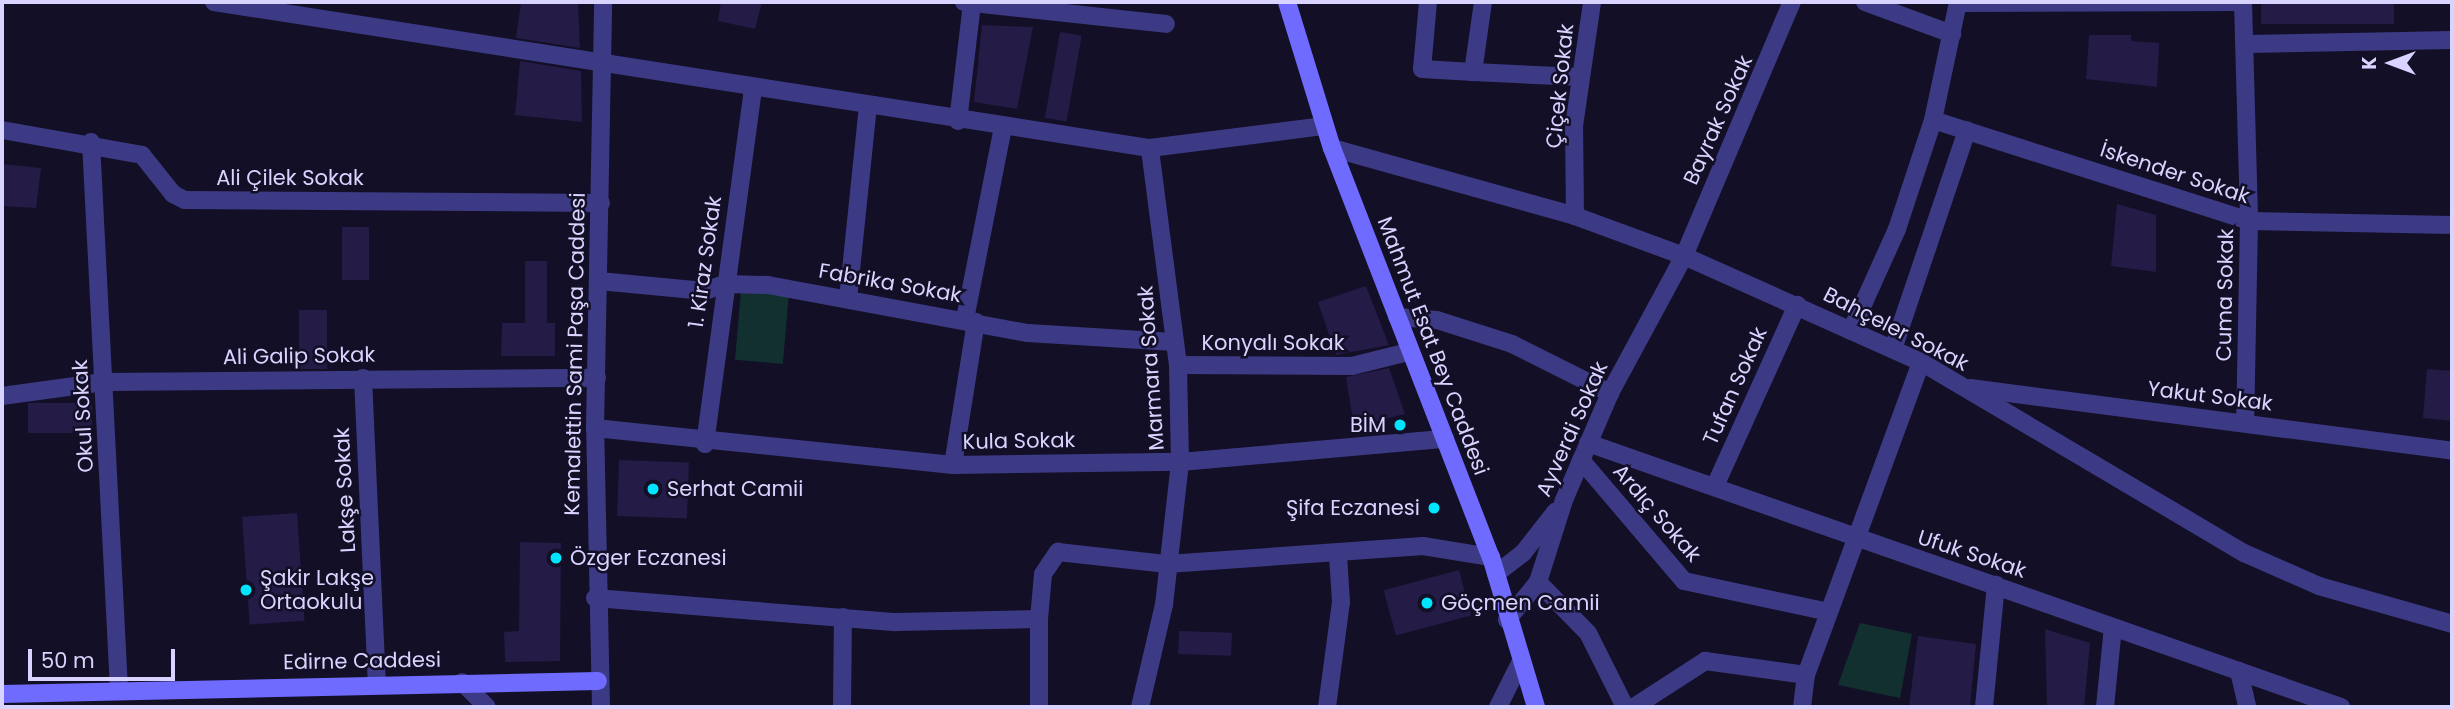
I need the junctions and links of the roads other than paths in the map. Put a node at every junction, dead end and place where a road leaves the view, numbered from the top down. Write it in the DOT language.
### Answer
graph roads {
  1 [pos="214,2"];
  2 [pos="603,2"];
  3 [pos="1287,2"];
  4 [pos="1428,2"];
  5 [pos="1483,2"];
  6 [pos="1592,2"];
  7 [pos="1792,2"];
  8 [pos="1865,2"];
  9 [pos="1959,2"];
  10 [pos="2243,2"];
  11 [pos="968,3"];
  12 [pos="250,5"];
  13 [pos="1166,24"];
  14 [pos="1952,34"];
  15 [pos="2452,40"];
  16 [pos="2246,44"];
  17 [pos="603,62"];
  18 [pos="1474,72"];
  19 [pos="1580,77"];
  20 [pos="753,87"];
  21 [pos="868,106"];
  22 [pos="1933,120"];
  23 [pos="958,121"];
  24 [pos="1325,125"];
  25 [pos="1003,127"];
  26 [pos="2,130"];
  27 [pos="1968,130"];
  28 [pos="91,142"];
  29 [pos="1150,148"];
  30 [pos="1332,148"];
  31 [pos="601,203"];
  32 [pos="1575,216"];
  33 [pos="2249,221"];
  34 [pos="2452,225"];
  35 [pos="1684,256"];
  36 [pos="598,281"];
  37 [pos="724,284"];
  38 [pos="848,299"];
  39 [pos="1797,305"];
  40 [pos="1397,317"];
  41 [pos="971,321"];
  42 [pos="1852,331"];
  43 [pos="1174,342"];
  44 [pos="1893,349"];
  45 [pos="1408,352"];
  46 [pos="1921,362"];
  47 [pos="1178,365"];
  48 [pos="363,377"];
  49 [pos="597,378"];
  50 [pos="104,382"];
  51 [pos="1962,387"];
  52 [pos="1610,393"];
  53 [pos="2,396"];
  54 [pos="2245,422"];
  55 [pos="595,428"];
  56 [pos="1445,439"];
  57 [pos="705,444"];
  58 [pos="1585,451"];
  59 [pos="2452,451"];
  60 [pos="1180,462"];
  61 [pos="953,465"];
  62 [pos="1715,486"];
  63 [pos="1564,500"];
  64 [pos="1856,540"];
  65 [pos="1338,555"];
  66 [pos="1167,564"];
  67 [pos="1494,566"];
  68 [pos="1538,582"];
  69 [pos="1996,585"];
  70 [pos="595,598"];
  71 [pos="1828,612"];
  72 [pos="843,617"];
  73 [pos="1039,619"];
  74 [pos="1507,620"];
  75 [pos="2452,624"];
  76 [pos="2113,627"];
  77 [pos="1520,663"];
  78 [pos="2239,671"];
  79 [pos="1806,676"];
  80 [pos="598,681"];
  81 [pos="462,682"];
  82 [pos="377,684"];
  83 [pos="119,689"];
  84 [pos="2,694"];
  85 [pos="486,707"];
  86 [pos="601,707"];
  87 [pos="842,707"];
  88 [pos="1039,707"];
  89 [pos="1140,707"];
  90 [pos="1327,707"];
  91 [pos="1498,707"];
  92 [pos="1536,707"];
  93 [pos="1625,707"];
  94 [pos="1634,707"];
  95 [pos="1802,707"];
  96 [pos="1984,707"];
  97 [pos="2105,707"];
  98 [pos="2247,707"];
  99 [pos="2341,707"];
  1 -- 12 [label="street"];
  2 -- 17 [label="street, Kemalettin Sami Paşa Caddesi"];
  3 -- 24 [label="street, Mahmut Esat Bey Caddesi"];
  4 -- 18 [label="street"];
  5 -- 18 [label="street"];
  6 -- 19 [label="street, Çiçek Sokak"];
  7 -- 35 [label="street, Bayrak Sokak"];
  8 -- 14 [label="street"];
  9 -- 10 [label="street"];
  9 -- 14 [label="street"];
  10 -- 16 [label="street, Cuma Sokak"];
  11 -- 13 [label="street"];
  11 -- 23 [label="street"];
  12 -- 17 [label="street"];
  14 -- 22 [label="street"];
  15 -- 16 [label="street"];
  16 -- 33 [label="street, Cuma Sokak"];
  17 -- 20 [label="street"];
  17 -- 31 [label="street, Kemalettin Sami Paşa Caddesi"];
  18 -- 19 [label="street"];
  19 -- 32 [label="street, Çiçek Sokak"];
  20 -- 21 [label="street"];
  20 -- 37 [label="street, 1. Kiraz Sokak"];
  21 -- 23 [label="street"];
  21 -- 38 [label="street"];
  22 -- 27 [label="street, İskender Sokak"];
  22 -- 42 [label="street"];
  23 -- 25 [label="street"];
  24 -- 29 [label="street"];
  24 -- 30 [label="street, Mahmut Esat Bey Caddesi"];
  25 -- 29 [label="street"];
  25 -- 41 [label="street"];
  26 -- 28 [label="street, Ali Çilek Sokak"];
  27 -- 33 [label="street, İskender Sokak"];
  27 -- 44 [label="street"];
  28 -- 31 [label="street, Ali Çilek Sokak"];
  28 -- 50 [label="street, Okul Sokak"];
  29 -- 43 [label="street, Marmara Sokak"];
  30 -- 32 [label="street, Bahçeler Sokak"];
  30 -- 40 [label="street, Mahmut Esat Bey Caddesi"];
  31 -- 36 [label="street, Kemalettin Sami Paşa Caddesi"];
  32 -- 35 [label="street, Bahçeler Sokak"];
  33 -- 34 [label="street, İskender Sokak"];
  33 -- 54 [label="street, Cuma Sokak"];
  35 -- 39 [label="street, Bahçeler Sokak"];
  35 -- 52 [label="street, Ayverdi Sokak"];
  36 -- 37 [label="street, Fabrika Sokak"];
  36 -- 49 [label="street, Kemalettin Sami Paşa Caddesi"];
  37 -- 38 [label="street, Fabrika Sokak"];
  37 -- 57 [label="street, 1. Kiraz Sokak"];
  38 -- 41 [label="street, Fabrika Sokak"];
  39 -- 42 [label="street, Bahçeler Sokak"];
  39 -- 62 [label="street, Tufan Sokak"];
  40 -- 45 [label="street, Mahmut Esat Bey Caddesi"];
  40 -- 52 [label="street"];
  41 -- 43 [label="street, Fabrika Sokak"];
  41 -- 61 [label="street"];
  42 -- 44 [label="street, Bahçeler Sokak"];
  43 -- 47 [label="street, Marmara Sokak"];
  44 -- 46 [label="street, Bahçeler Sokak"];
  45 -- 47 [label="street, Konyalı Sokak"];
  45 -- 56 [label="street, Mahmut Esat Bey Caddesi"];
  46 -- 51 [label="street, Bahçeler Sokak"];
  46 -- 64 [label="street"];
  47 -- 60 [label="street, Marmara Sokak"];
  48 -- 49 [label="street, Ali Galip Sokak"];
  48 -- 50 [label="street, Ali Galip Sokak"];
  48 -- 82 [label="street, Lakşe Sokak"];
  49 -- 55 [label="street, Kemalettin Sami Paşa Caddesi"];
  50 -- 53 [label="street, Ali Galip Sokak"];
  50 -- 83 [label="street, Okul Sokak"];
  51 -- 54 [label="street, Yakut Sokak"];
  51 -- 75 [label="street, Bahçeler Sokak"];
  52 -- 58 [label="street, Ayverdi Sokak"];
  54 -- 59 [label="street, Yakut Sokak"];
  55 -- 57 [label="street, Kula Sokak"];
  55 -- 70 [label="street, Kemalettin Sami Paşa Caddesi"];
  56 -- 60 [label="street, Kula Sokak"];
  56 -- 67 [label="street, Mahmut Esat Bey Caddesi"];
  57 -- 61 [label="street, Kula Sokak"];
  58 -- 62 [label="street, Ufuk Sokak"];
  58 -- 63 [label="street, Ayverdi Sokak"];
  58 -- 71 [label="street, Ardıç Sokak"];
  60 -- 61 [label="street, Kula Sokak"];
  60 -- 66 [label="street, Marmara Sokak"];
  62 -- 64 [label="street, Ufuk Sokak"];
  63 -- 67 [label="street"];
  63 -- 68 [label="street, Ayverdi Sokak"];
  64 -- 69 [label="street, Ufuk Sokak"];
  64 -- 71 [label="street"];
  65 -- 66 [label="street"];
  65 -- 67 [label="street"];
  65 -- 90 [label="street"];
  66 -- 73 [label="street"];
  66 -- 89 [label="street, Marmara Sokak"];
  67 -- 74 [label="street, Mahmut Esat Bey Caddesi"];
  68 -- 74 [label="street, Ayverdi Sokak"];
  68 -- 93 [label="street"];
  69 -- 76 [label="street, Ufuk Sokak"];
  69 -- 96 [label="street"];
  70 -- 72 [label="street"];
  70 -- 80 [label="street, Kemalettin Sami Paşa Caddesi"];
  71 -- 79 [label="street"];
  72 -- 73 [label="street"];
  72 -- 87 [label="street"];
  73 -- 88 [label="street"];
  74 -- 77 [label="street, Mahmut Esat Bey Caddesi"];
  76 -- 78 [label="street, Ufuk Sokak"];
  76 -- 97 [label="street"];
  77 -- 91 [label="street"];
  77 -- 92 [label="street, Mahmut Esat Bey Caddesi"];
  78 -- 98 [label="street"];
  78 -- 99 [label="street, Ufuk Sokak"];
  79 -- 94 [label="street"];
  79 -- 95 [label="street"];
  80 -- 81 [label="street, Edirne Caddesi"];
  80 -- 86 [label="street, Kemalettin Sami Paşa Caddesi"];
  81 -- 82 [label="street, Edirne Caddesi"];
  81 -- 85 [label="street"];
  82 -- 83 [label="street, Edirne Caddesi"];
  83 -- 84 [label="street, Edirne Caddesi"];
}
